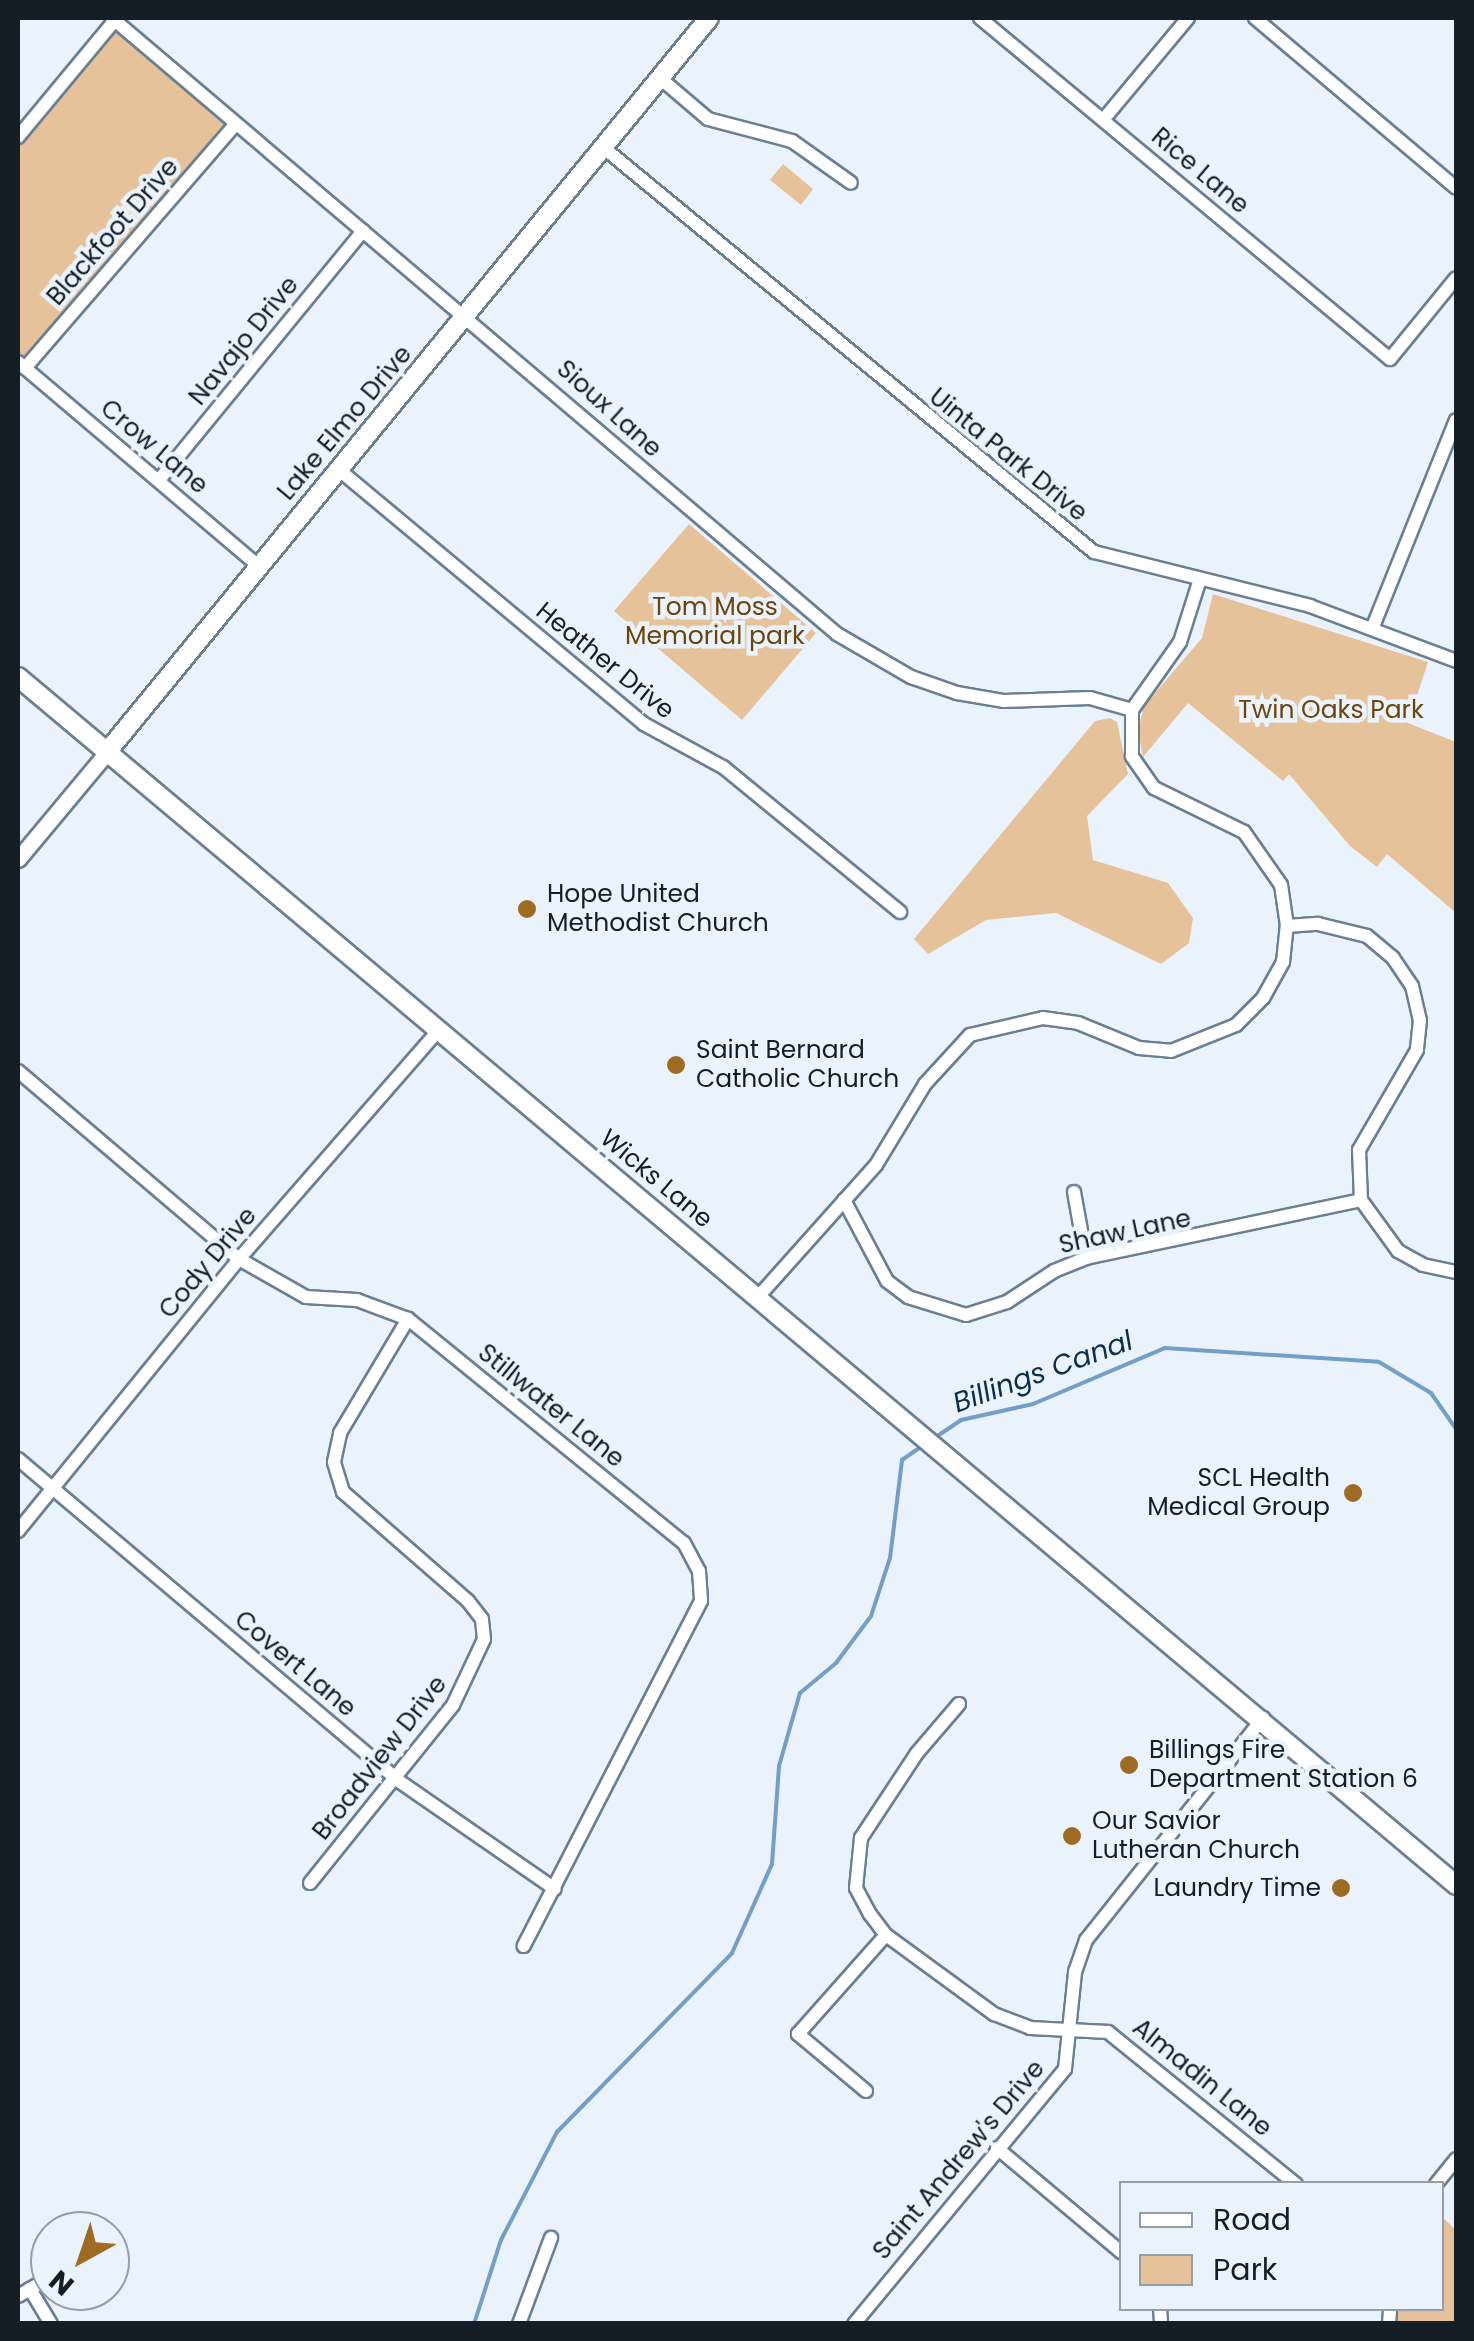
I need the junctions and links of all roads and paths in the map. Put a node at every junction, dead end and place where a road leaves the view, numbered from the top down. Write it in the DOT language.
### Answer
graph roads {
  1 [pos="709,18"];
  2 [pos="980,18"];
  3 [pos="1188,18"];
  4 [pos="1255,18"];
  5 [pos="114,19"];
  6 [pos="660,78"];
  7 [pos="1103,120"];
  8 [pos="235,125"];
  9 [pos="18,137"];
  10 [pos="604,148"];
  11 [pos="852,183"];
  12 [pos="1456,188"];
  13 [pos="363,231"];
  14 [pos="1456,278"];
  15 [pos="467,315"];
  16 [pos="21,365"];
  17 [pos="1456,420"];
  18 [pos="338,469"];
  19 [pos="159,480"];
  20 [pos="260,567"];
  21 [pos="1200,579"];
  22 [pos="1372,629"];
  23 [pos="1456,660"];
  24 [pos="18,677"];
  25 [pos="1132,710"];
  26 [pos="107,752"];
  27 [pos="18,859"];
  28 [pos="900,912"];
  29 [pos="1287,926"];
  30 [pos="439,1030"];
  31 [pos="18,1070"];
  32 [pos="1074,1192"];
  33 [pos="844,1200"];
  34 [pos="1361,1200"];
  35 [pos="1086,1258"];
  36 [pos="239,1259"];
  37 [pos="1456,1272"];
  38 [pos="758,1298"];
  39 [pos="408,1319"];
  40 [pos="18,1458"];
  41 [pos="54,1489"];
  42 [pos="18,1531"];
  43 [pos="960,1704"];
  44 [pos="1264,1718"];
  45 [pos="396,1779"];
  46 [pos="310,1883"];
  47 [pos="1456,1885"];
  48 [pos="556,1889"];
  49 [pos="886,1936"];
  50 [pos="524,1946"];
  51 [pos="1071,2028"];
  52 [pos="866,2091"];
  53 [pos="997,2148"];
  54 [pos="1456,2159"];
  55 [pos="1292,2181"];
  56 [pos="1438,2181"];
  57 [pos="551,2238"];
  58 [pos="1119,2250"];
  59 [pos="24,2292"];
  60 [pos="51,2324"];
  61 [pos="519,2324"];
  62 [pos="854,2324"];
  1 -- 6 [label="main road, Lake Elmo Drive"];
  2 -- 7 [label="street, Rice Lane"];
  3 -- 7 [label="street"];
  4 -- 12 [label="street"];
  5 -- 8 [label="street, Sioux Lane"];
  5 -- 9 [label="street"];
  6 -- 10 [label="main road, Lake Elmo Drive"];
  6 -- 11 [label="street"];
  7 -- 14 [label="street, Rice Lane"];
  8 -- 13 [label="street, Sioux Lane"];
  8 -- 16 [label="street, Blackfoot Drive"];
  10 -- 15 [label="main road, Lake Elmo Drive"];
  10 -- 21 [label="street, Uinta Park Drive"];
  13 -- 15 [label="street, Sioux Lane"];
  13 -- 19 [label="street, Navajo Drive"];
  15 -- 18 [label="main road, Lake Elmo Drive"];
  15 -- 25 [label="street, Sioux Lane"];
  16 -- 19 [label="street, Crow Lane"];
  17 -- 22 [label="street"];
  18 -- 20 [label="main road, Lake Elmo Drive"];
  18 -- 28 [label="street, Heather Drive"];
  19 -- 20 [label="street, Crow Lane"];
  20 -- 26 [label="main road, Lake Elmo Drive"];
  21 -- 22 [label="street, Uinta Park Drive"];
  21 -- 25 [label="street"];
  22 -- 23 [label="street, Uinta Park Drive"];
  24 -- 26 [label="main road, Wicks Lane"];
  25 -- 29 [label="street"];
  26 -- 27 [label="street, Lake Elmo Drive"];
  26 -- 30 [label="main road, Wicks Lane"];
  29 -- 33 [label="street"];
  29 -- 34 [label="street"];
  30 -- 36 [label="street, Cody Drive"];
  30 -- 38 [label="main road, Wicks Lane"];
  31 -- 36 [label="street, Stillwater Lane"];
  32 -- 35 [label="street"];
  33 -- 35 [label="street, Shaw Lane"];
  33 -- 38 [label="street"];
  34 -- 35 [label="street, Shaw Lane"];
  34 -- 37 [label="street"];
  36 -- 39 [label="street, Stillwater Lane"];
  36 -- 41 [label="street, Cody Drive"];
  38 -- 44 [label="main road, Wicks Lane"];
  39 -- 45 [label="street, Broadview Drive"];
  39 -- 48 [label="street, Stillwater Lane"];
  40 -- 41 [label="street, Covert Lane"];
  41 -- 42 [label="street, Cody Drive"];
  41 -- 45 [label="street, Covert Lane"];
  43 -- 49 [label="street"];
  44 -- 47 [label="main road, Wicks Lane"];
  44 -- 51 [label="street, Saint Andrew's Drive"];
  45 -- 46 [label="street, Broadview Drive"];
  45 -- 48 [label="street, Covert Lane"];
  48 -- 50 [label="street, Stillwater Lane"];
  49 -- 51 [label="street, Almadin Lane"];
  49 -- 52 [label="street"];
  51 -- 53 [label="street, Saint Andrew's Drive"];
  51 -- 55 [label="street, Almadin Lane"];
  53 -- 58 [label="street"];
  53 -- 62 [label="street, Saint Andrew's Drive"];
  54 -- 56 [label="street"];
  57 -- 61 [label="street"];
  59 -- 60 [label="street"];
}
